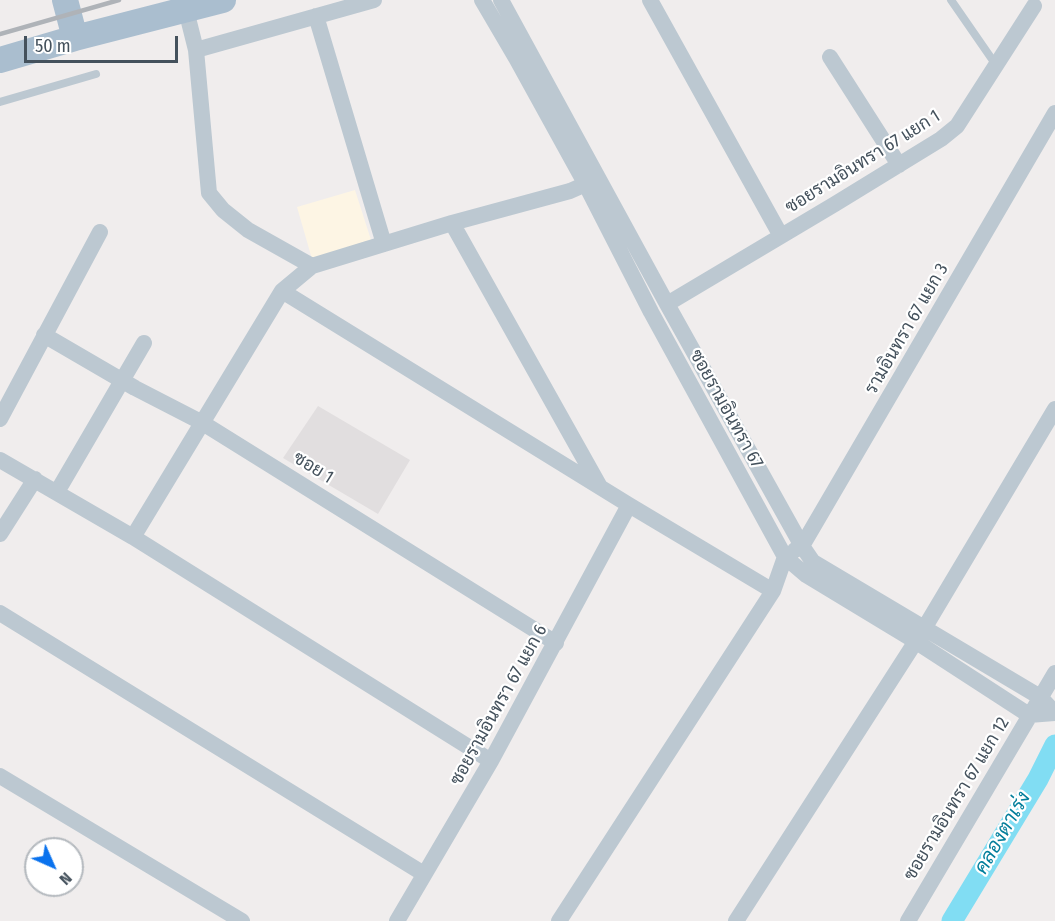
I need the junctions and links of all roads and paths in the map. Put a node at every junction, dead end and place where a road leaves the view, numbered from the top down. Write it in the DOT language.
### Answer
graph roads {
  1 [pos="64,0"];
  2 [pos="223,0"];
  3 [pos="374,0"];
  4 [pos="482,0"];
  5 [pos="501,0"];
  6 [pos="650,0"];
  7 [pos="951,0"];
  8 [pos="1034,6"];
  9 [pos="186,10"];
  10 [pos="316,16"];
  11 [pos="75,38"];
  12 [pos="196,50"];
  13 [pos="830,57"];
  14 [pos="0,60"];
  15 [pos="996,65"];
  16 [pos="96,74"];
  17 [pos="0,102"];
  18 [pos="1055,113"];
  19 [pos="899,165"];
  20 [pos="593,182"];
  21 [pos="453,223"];
  22 [pos="100,232"];
  23 [pos="781,236"];
  24 [pos="384,244"];
  25 [pos="312,266"];
  26 [pos="282,291"];
  27 [pos="667,304"];
  28 [pos="44,335"];
  29 [pos="144,343"];
  30 [pos="122,380"];
  31 [pos="1055,409"];
  32 [pos="0,419"];
  33 [pos="201,422"];
  34 [pos="0,460"];
  35 [pos="35,479"];
  36 [pos="601,487"];
  37 [pos="57,492"];
  38 [pos="629,505"];
  39 [pos="0,534"];
  40 [pos="132,537"];
  41 [pos="802,546"];
  42 [pos="784,557"];
  43 [pos="773,591"];
  44 [pos="0,614"];
  45 [pos="920,634"];
  46 [pos="556,642"];
  47 [pos="1055,673"];
  48 [pos="1040,697"];
  49 [pos="1029,715"];
  50 [pos="491,761"];
  51 [pos="0,776"];
  52 [pos="424,874"];
  53 [pos="242,921"];
  54 [pos="397,921"];
  55 [pos="559,921"];
  56 [pos="735,921"];
  57 [pos="908,921"];
  1 -- 11 [label="main road"];
  2 -- 9 [label="main road"];
  3 -- 10 [label="street"];
  4 -- 20 [label="street, ซอยรามอินทรา 67"];
  5 -- 20 [label="street, ซอยรามอินทรา 67"];
  6 -- 23 [label="street"];
  7 -- 15 [label="lane"];
  8 -- 15 [label="street, ซอยรามอินทรา 67 แยก 1"];
  9 -- 11 [label="main road"];
  9 -- 12 [label="street"];
  10 -- 12 [label="street"];
  10 -- 24 [label="street"];
  11 -- 14 [label="main road"];
  12 -- 25 [label="street"];
  13 -- 19 [label="street"];
  15 -- 19 [label="street, ซอยรามอินทรา 67 แยก 1"];
  16 -- 17 [label="lane"];
  18 -- 41 [label="street, รามอินทรา 67 แยก 3"];
  19 -- 23 [label="street, ซอยรามอินทรา 67 แยก 1"];
  20 -- 21 [label="street"];
  20 -- 27 [label="street, ซอยรามอินทรา 67"];
  20 -- 42 [label="street, ซอยรามอินทรา 67"];
  21 -- 24 [label="street"];
  21 -- 36 [label="street"];
  22 -- 28 [label="street"];
  23 -- 27 [label="street, ซอยรามอินทรา 67 แยก 1"];
  24 -- 25 [label="street"];
  25 -- 26 [label="street"];
  26 -- 33 [label="street"];
  26 -- 36 [label="street"];
  27 -- 41 [label="street, ซอยรามอินทรา 67"];
  28 -- 30 [label="street, ซอย 1"];
  28 -- 32 [label="street"];
  29 -- 30 [label="street"];
  30 -- 33 [label="street, ซอย 1"];
  30 -- 37 [label="street"];
  31 -- 45 [label="street"];
  33 -- 40 [label="street"];
  33 -- 46 [label="street, ซอย 1"];
  34 -- 35 [label="street"];
  35 -- 37 [label="street"];
  35 -- 39 [label="street"];
  36 -- 38 [label="street"];
  37 -- 40 [label="street"];
  38 -- 43 [label="street"];
  38 -- 46 [label="street, ซอยรามอินทรา 67 แยก 6"];
  40 -- 50 [label="street"];
  41 -- 42 [label="street, รามอินทรา 67 แยก 3"];
  41 -- 45 [label="street, ซอยรามอินทรา 67"];
  42 -- 43 [label="street"];
  42 -- 45 [label="street, ซอยรามอินทรา 67"];
  43 -- 55 [label="street"];
  44 -- 52 [label="street"];
  45 -- 48 [label="street, ซอยรามอินทรา 67"];
  45 -- 49 [label="street, ซอยรามอินทรา 67"];
  45 -- 56 [label="street"];
  46 -- 50 [label="street, ซอยรามอินทรา 67 แยก 6"];
  47 -- 48 [label="street, ซอยรามอินทรา 67 แยก 12"];
  48 -- 49 [label="street, ซอยรามอินทรา 67 แยก 12"];
  49 -- 57 [label="street, ซอยรามอินทรา 67 แยก 12"];
  50 -- 52 [label="street, ซอยรามอินทรา 67 แยก 6"];
  51 -- 53 [label="street"];
  52 -- 54 [label="street, ซอยรามอินทรา 67 แยก 6"];
}
